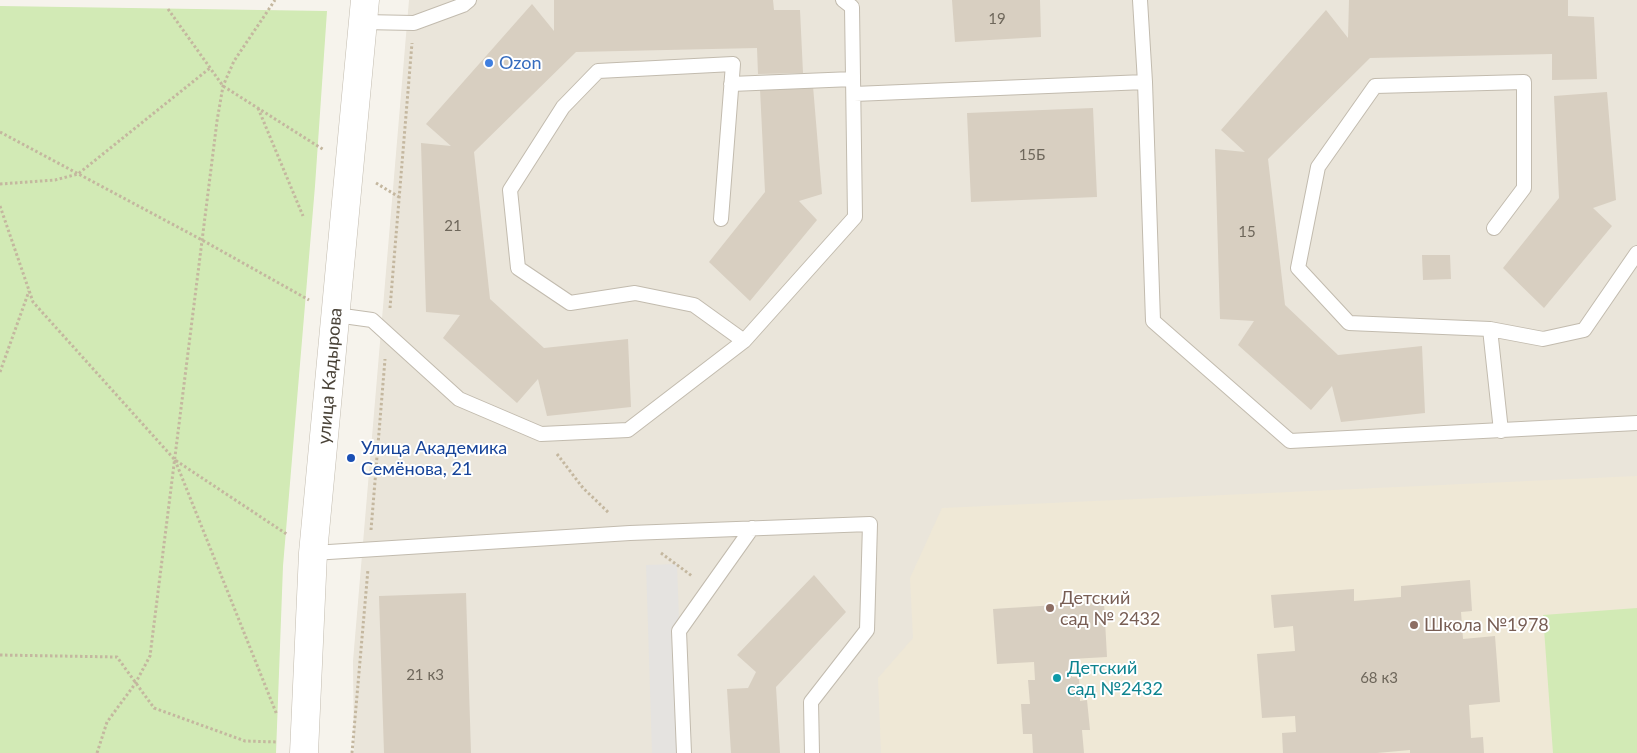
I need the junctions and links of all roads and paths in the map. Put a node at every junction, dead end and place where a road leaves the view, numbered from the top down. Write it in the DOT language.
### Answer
graph roads {
  1 [pos="275,0"];
  2 [pos="469,0"];
  3 [pos="843,0"];
  4 [pos="1140,0"];
  5 [pos="168,9"];
  6 [pos="364,11"];
  7 [pos="414,23"];
  8 [pos="210,68"];
  9 [pos="853,79"];
  10 [pos="1145,82"];
  11 [pos="731,84"];
  12 [pos="224,86"];
  13 [pos="854,94"];
  14 [pos="258,107"];
  15 [pos="0,132"];
  16 [pos="350,165"];
  17 [pos="78,174"];
  18 [pos="0,184"];
  19 [pos="399,198"];
  20 [pos="0,206"];
  21 [pos="303,216"];
  22 [pos="721,219"];
  23 [pos="1494,228"];
  24 [pos="202,240"];
  25 [pos="1637,253"];
  26 [pos="29,290"];
  27 [pos="336,315"];
  28 [pos="1490,330"];
  29 [pos="387,333"];
  30 [pos="744,341"];
  31 [pos="0,372"];
  32 [pos="1637,423"];
  33 [pos="1501,431"];
  34 [pos="175,460"];
  35 [pos="752,528"];
  36 [pos="369,549"];
  37 [pos="313,552"];
  38 [pos="0,655"];
  39 [pos="135,684"];
  40 [pos="278,715"];
  41 [pos="292,748"];
  42 [pos="97,753"];
  43 [pos="352,753"];
  44 [pos="684,753"];
  45 [pos="812,753"];
  1 -- 12 [label="path"];
  2 -- 7 [label="lane"];
  3 -- 9 [label="lane"];
  4 -- 10 [label="lane"];
  5 -- 8 [label="path"];
  6 -- 7 [label="lane"];
  6 -- 16 [label="street, улица Кадырова"];
  7 -- 19 [label="path"];
  8 -- 12 [label="path"];
  8 -- 17 [label="path"];
  9 -- 11 [label="lane"];
  9 -- 13 [label="lane"];
  10 -- 13 [label="lane"];
  10 -- 33 [label="lane"];
  11 -- 22 [label="lane"];
  11 -- 30 [label="lane"];
  12 -- 14 [label="path"];
  12 -- 24 [label="path"];
  13 -- 30 [label="lane"];
  14 -- 16 [label="path"];
  14 -- 21 [label="path"];
  15 -- 17 [label="path"];
  16 -- 19 [label="path"];
  16 -- 27 [label="street, улица Кадырова"];
  17 -- 18 [label="path"];
  17 -- 24 [label="path"];
  19 -- 29 [label="path"];
  20 -- 26 [label="path"];
  23 -- 28 [label="lane"];
  24 -- 27 [label="path"];
  24 -- 34 [label="path"];
  25 -- 28 [label="lane"];
  26 -- 31 [label="path"];
  26 -- 34 [label="path"];
  27 -- 29 [label="lane"];
  27 -- 37 [label="street, улица Кадырова"];
  28 -- 33 [label="lane"];
  29 -- 30 [label="lane"];
  29 -- 36 [label="path"];
  32 -- 33 [label="lane"];
  34 -- 37 [label="path"];
  34 -- 39 [label="path"];
  34 -- 40 [label="path"];
  35 -- 36 [label="lane"];
  35 -- 44 [label="lane"];
  35 -- 45 [label="lane"];
  36 -- 37 [label="lane"];
  36 -- 43 [label="path"];
  37 -- 41 [label="street, улица Кадырова"];
  38 -- 39 [label="path"];
  39 -- 41 [label="path"];
  39 -- 42 [label="path"];
}
